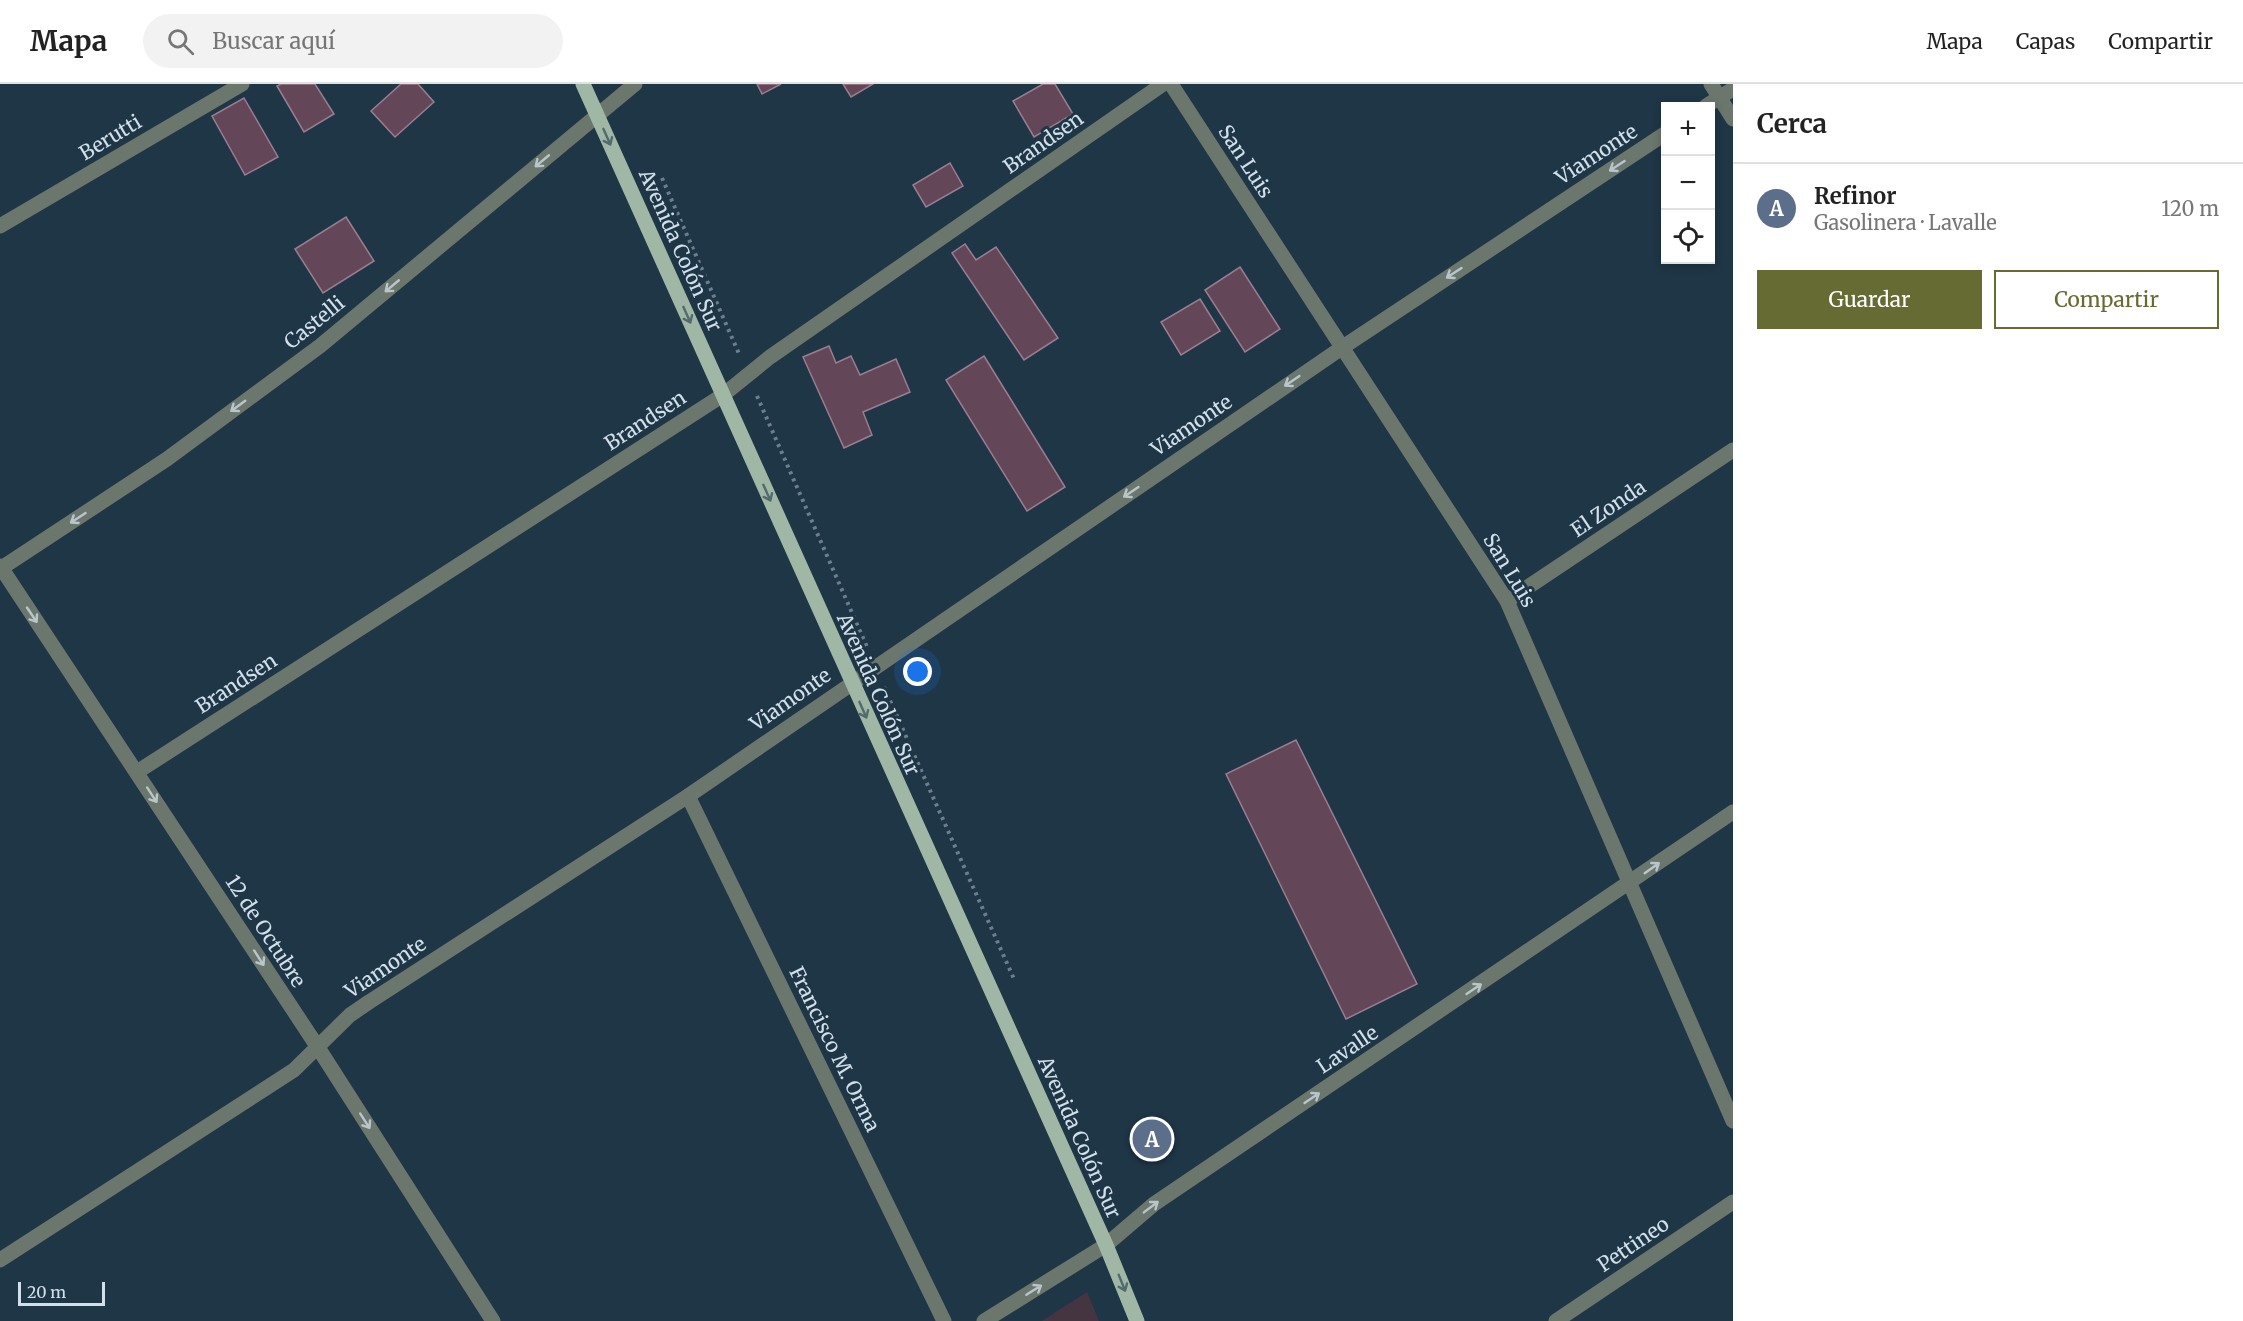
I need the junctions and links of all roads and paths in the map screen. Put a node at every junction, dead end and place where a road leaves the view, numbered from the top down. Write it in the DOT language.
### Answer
graph roads {
  1 [pos="242,84"];
  2 [pos="583,84"];
  3 [pos="635,84"];
  4 [pos="1163,84"];
  5 [pos="1171,84"];
  6 [pos="1711,84"];
  7 [pos="1733,89"];
  8 [pos="1713,102"];
  9 [pos="1715,104"];
  10 [pos="597,115"];
  11 [pos="1733,119"];
  12 [pos="1661,137"];
  13 [pos="662,178"];
  14 [pos="0,226"];
  15 [pos="1342,347"];
  16 [pos="748,375"];
  17 [pos="723,395"];
  18 [pos="1733,450"];
  19 [pos="0,568"];
  20 [pos="1507,601"];
  21 [pos="875,666"];
  22 [pos="851,682"];
  23 [pos="137,772"];
  24 [pos="688,796"];
  25 [pos="1733,812"];
  26 [pos="1631,883"];
  27 [pos="1017,987"];
  28 [pos="317,1047"];
  29 [pos="1733,1121"];
  30 [pos="1733,1202"];
  31 [pos="1106,1245"];
  32 [pos="0,1260"];
  33 [pos="493,1321"];
  34 [pos="944,1321"];
  35 [pos="984,1321"];
  36 [pos="1137,1321"];
  37 [pos="1556,1321"];
  1 -- 14 [label="street, Berutti"];
  2 -- 10 [label="main road, Avenida Colón Sur"];
  3 -- 10 [label="street, Castelli"];
  4 -- 16 [label="street, Brandsen"];
  5 -- 15 [label="street, San Luis"];
  6 -- 8 [label="street"];
  7 -- 8 [label="street"];
  9 -- 11 [label="street"];
  10 -- 17 [label="main road, Avenida Colón Sur, one-way"];
  10 -- 19 [label="street, Castelli, one-way"];
  12 -- 15 [label="street, Viamonte, one-way"];
  13 -- 16 [label="path"];
  15 -- 20 [label="street, San Luis"];
  15 -- 21 [label="street, Viamonte, one-way"];
  16 -- 17 [label="street, Brandsen"];
  16 -- 21 [label="path"];
  17 -- 22 [label="main road, Avenida Colón Sur, one-way"];
  17 -- 23 [label="street, Brandsen"];
  18 -- 20 [label="street, El Zonda"];
  19 -- 23 [label="street, 12 de Octubre, one-way"];
  20 -- 26 [label="street, San Luis"];
  21 -- 22 [label="street, Viamonte"];
  21 -- 27 [label="path"];
  22 -- 24 [label="street, Viamonte"];
  22 -- 31 [label="main road, Avenida Colón Sur, one-way"];
  23 -- 28 [label="street, 12 de Octubre, one-way"];
  24 -- 28 [label="street, Viamonte"];
  24 -- 34 [label="street, Francisco M. Orma"];
  26 -- 25 [label="street, Lavalle, one-way"];
  26 -- 29 [label="street, San Luis"];
  31 -- 26 [label="street, Lavalle, one-way"];
  28 -- 32 [label="street, Viamonte"];
  28 -- 33 [label="street, 12 de Octubre, one-way"];
  30 -- 37 [label="street, Pettineo"];
  35 -- 31 [label="street, Lavalle, one-way"];
  31 -- 36 [label="main road, Avenida Colón Sur, one-way"];
}
